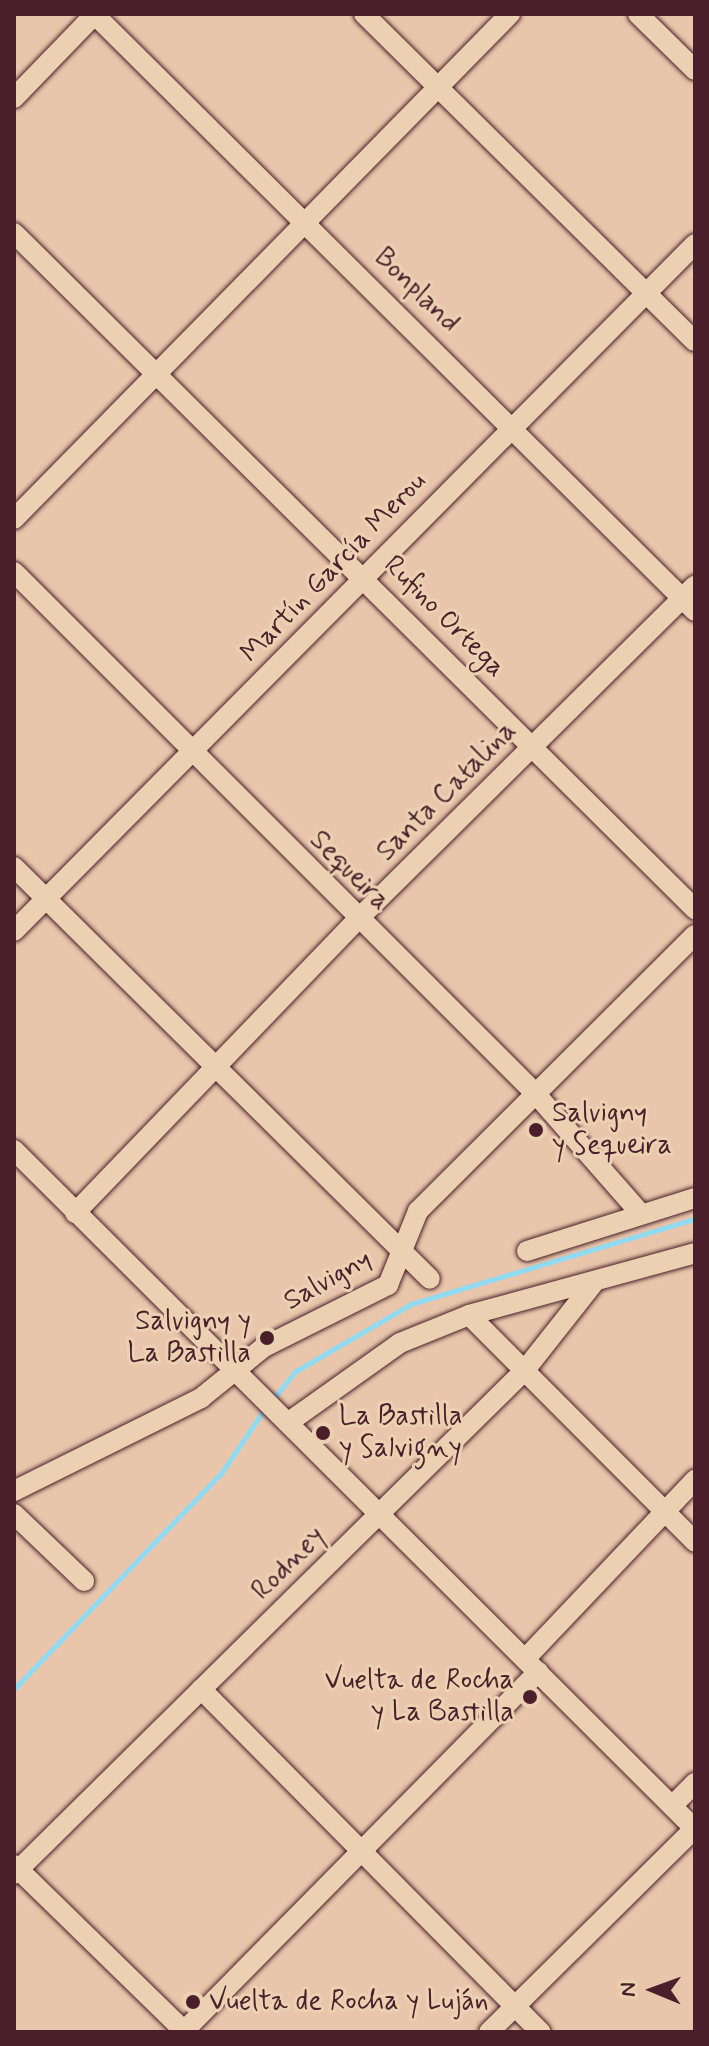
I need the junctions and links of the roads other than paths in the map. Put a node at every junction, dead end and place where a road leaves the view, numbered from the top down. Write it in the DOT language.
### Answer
graph roads {
  1 [pos="95,14"];
  2 [pos="364,14"];
  3 [pos="510,14"];
  4 [pos="638,14"];
  5 [pos="695,70"];
  6 [pos="438,86"];
  7 [pos="14,98"];
  8 [pos="305,221"];
  9 [pos="14,233"];
  10 [pos="695,244"];
  11 [pos="647,293"];
  12 [pos="695,341"];
  13 [pos="156,375"];
  14 [pos="511,426"];
  15 [pos="14,519"];
  16 [pos="14,572"];
  17 [pos="364,578"];
  18 [pos="691,598"];
  19 [pos="534,746"];
  20 [pos="192,754"];
  21 [pos="14,867"];
  22 [pos="46,899"];
  23 [pos="695,909"];
  24 [pos="358,919"];
  25 [pos="14,931"];
  26 [pos="695,935"];
  27 [pos="217,1066"];
  28 [pos="535,1093"];
  29 [pos="19,1164"];
  30 [pos="695,1198"];
  31 [pos="75,1213"];
  32 [pos="640,1213"];
  33 [pos="402,1248"];
  34 [pos="527,1251"];
  35 [pos="695,1253"];
  36 [pos="430,1279"];
  37 [pos="593,1284"];
  38 [pos="469,1315"];
  39 [pos="232,1370"];
  40 [pos="525,1370"];
  41 [pos="289,1422"];
  42 [pos="695,1480"];
  43 [pos="14,1491"];
  44 [pos="664,1511"];
  45 [pos="380,1513"];
  46 [pos="14,1514"];
  47 [pos="695,1542"];
  48 [pos="84,1581"];
  49 [pos="531,1666"];
  50 [pos="201,1689"];
  51 [pos="695,1783"];
  52 [pos="672,1806"];
  53 [pos="695,1829"];
  54 [pos="359,1851"];
  55 [pos="16,1870"];
  56 [pos="515,2006"];
  57 [pos="184,2032"];
  58 [pos="489,2032"];
  59 [pos="541,2032"];
  1 -- 7 [label="street"];
  1 -- 8 [label="street, Bonpland"];
  2 -- 6 [label="street"];
  3 -- 6 [label="street"];
  4 -- 5 [label="street"];
  6 -- 8 [label="street"];
  6 -- 11 [label="street"];
  8 -- 13 [label="street"];
  8 -- 14 [label="street, Bonpland"];
  9 -- 13 [label="street, Rufino Ortega"];
  10 -- 11 [label="street, Martín García Merou"];
  11 -- 12 [label="street"];
  11 -- 14 [label="street, Martín García Merou"];
  13 -- 15 [label="street"];
  13 -- 17 [label="street, Rufino Ortega"];
  14 -- 17 [label="street, Martín García Merou"];
  14 -- 18 [label="street, Bonpland"];
  16 -- 20 [label="street, Sequeira"];
  17 -- 19 [label="street, Rufino Ortega"];
  17 -- 20 [label="street, Martín García Merou"];
  18 -- 19 [label="street, Santa Catalina"];
  19 -- 23 [label="street, Rufino Ortega"];
  19 -- 24 [label="street, Santa Catalina"];
  20 -- 22 [label="street, Martín García Merou"];
  20 -- 24 [label="street, Sequeira"];
  21 -- 22 [label="street"];
  22 -- 25 [label="street, Martín García Merou"];
  22 -- 27 [label="street"];
  24 -- 27 [label="street, Santa Catalina"];
  24 -- 28 [label="street, Sequeira"];
  26 -- 28 [label="street, Salvigny"];
  27 -- 31 [label="street, Santa Catalina"];
  27 -- 33 [label="street"];
  28 -- 32 [label="street, Sequeira"];
  28 -- 33 [label="street, Salvigny"];
  29 -- 31 [label="street"];
  30 -- 32 [label="street"];
  31 -- 39 [label="street"];
  32 -- 34 [label="street"];
  33 -- 36 [label="street"];
  33 -- 39 [label="street, Salvigny"];
  35 -- 37 [label="street"];
  37 -- 38 [label="street"];
  37 -- 40 [label="street, Rodney"];
  38 -- 40 [label="street"];
  38 -- 41 [label="street"];
  39 -- 41 [label="street"];
  39 -- 43 [label="street, Salvigny"];
  40 -- 44 [label="street"];
  40 -- 45 [label="street, Rodney"];
  41 -- 45 [label="street"];
  42 -- 44 [label="street"];
  44 -- 47 [label="street"];
  44 -- 49 [label="street"];
  45 -- 49 [label="street"];
  45 -- 50 [label="street, Rodney"];
  46 -- 48 [label="street"];
  49 -- 52 [label="street"];
  49 -- 54 [label="street"];
  50 -- 54 [label="street"];
  50 -- 55 [label="street, Rodney"];
  51 -- 52 [label="street"];
  52 -- 53 [label="street"];
  53 -- 56 [label="street"];
  54 -- 56 [label="street"];
  54 -- 57 [label="street"];
  55 -- 57 [label="street"];
  56 -- 58 [label="street"];
  56 -- 59 [label="street"];
}
